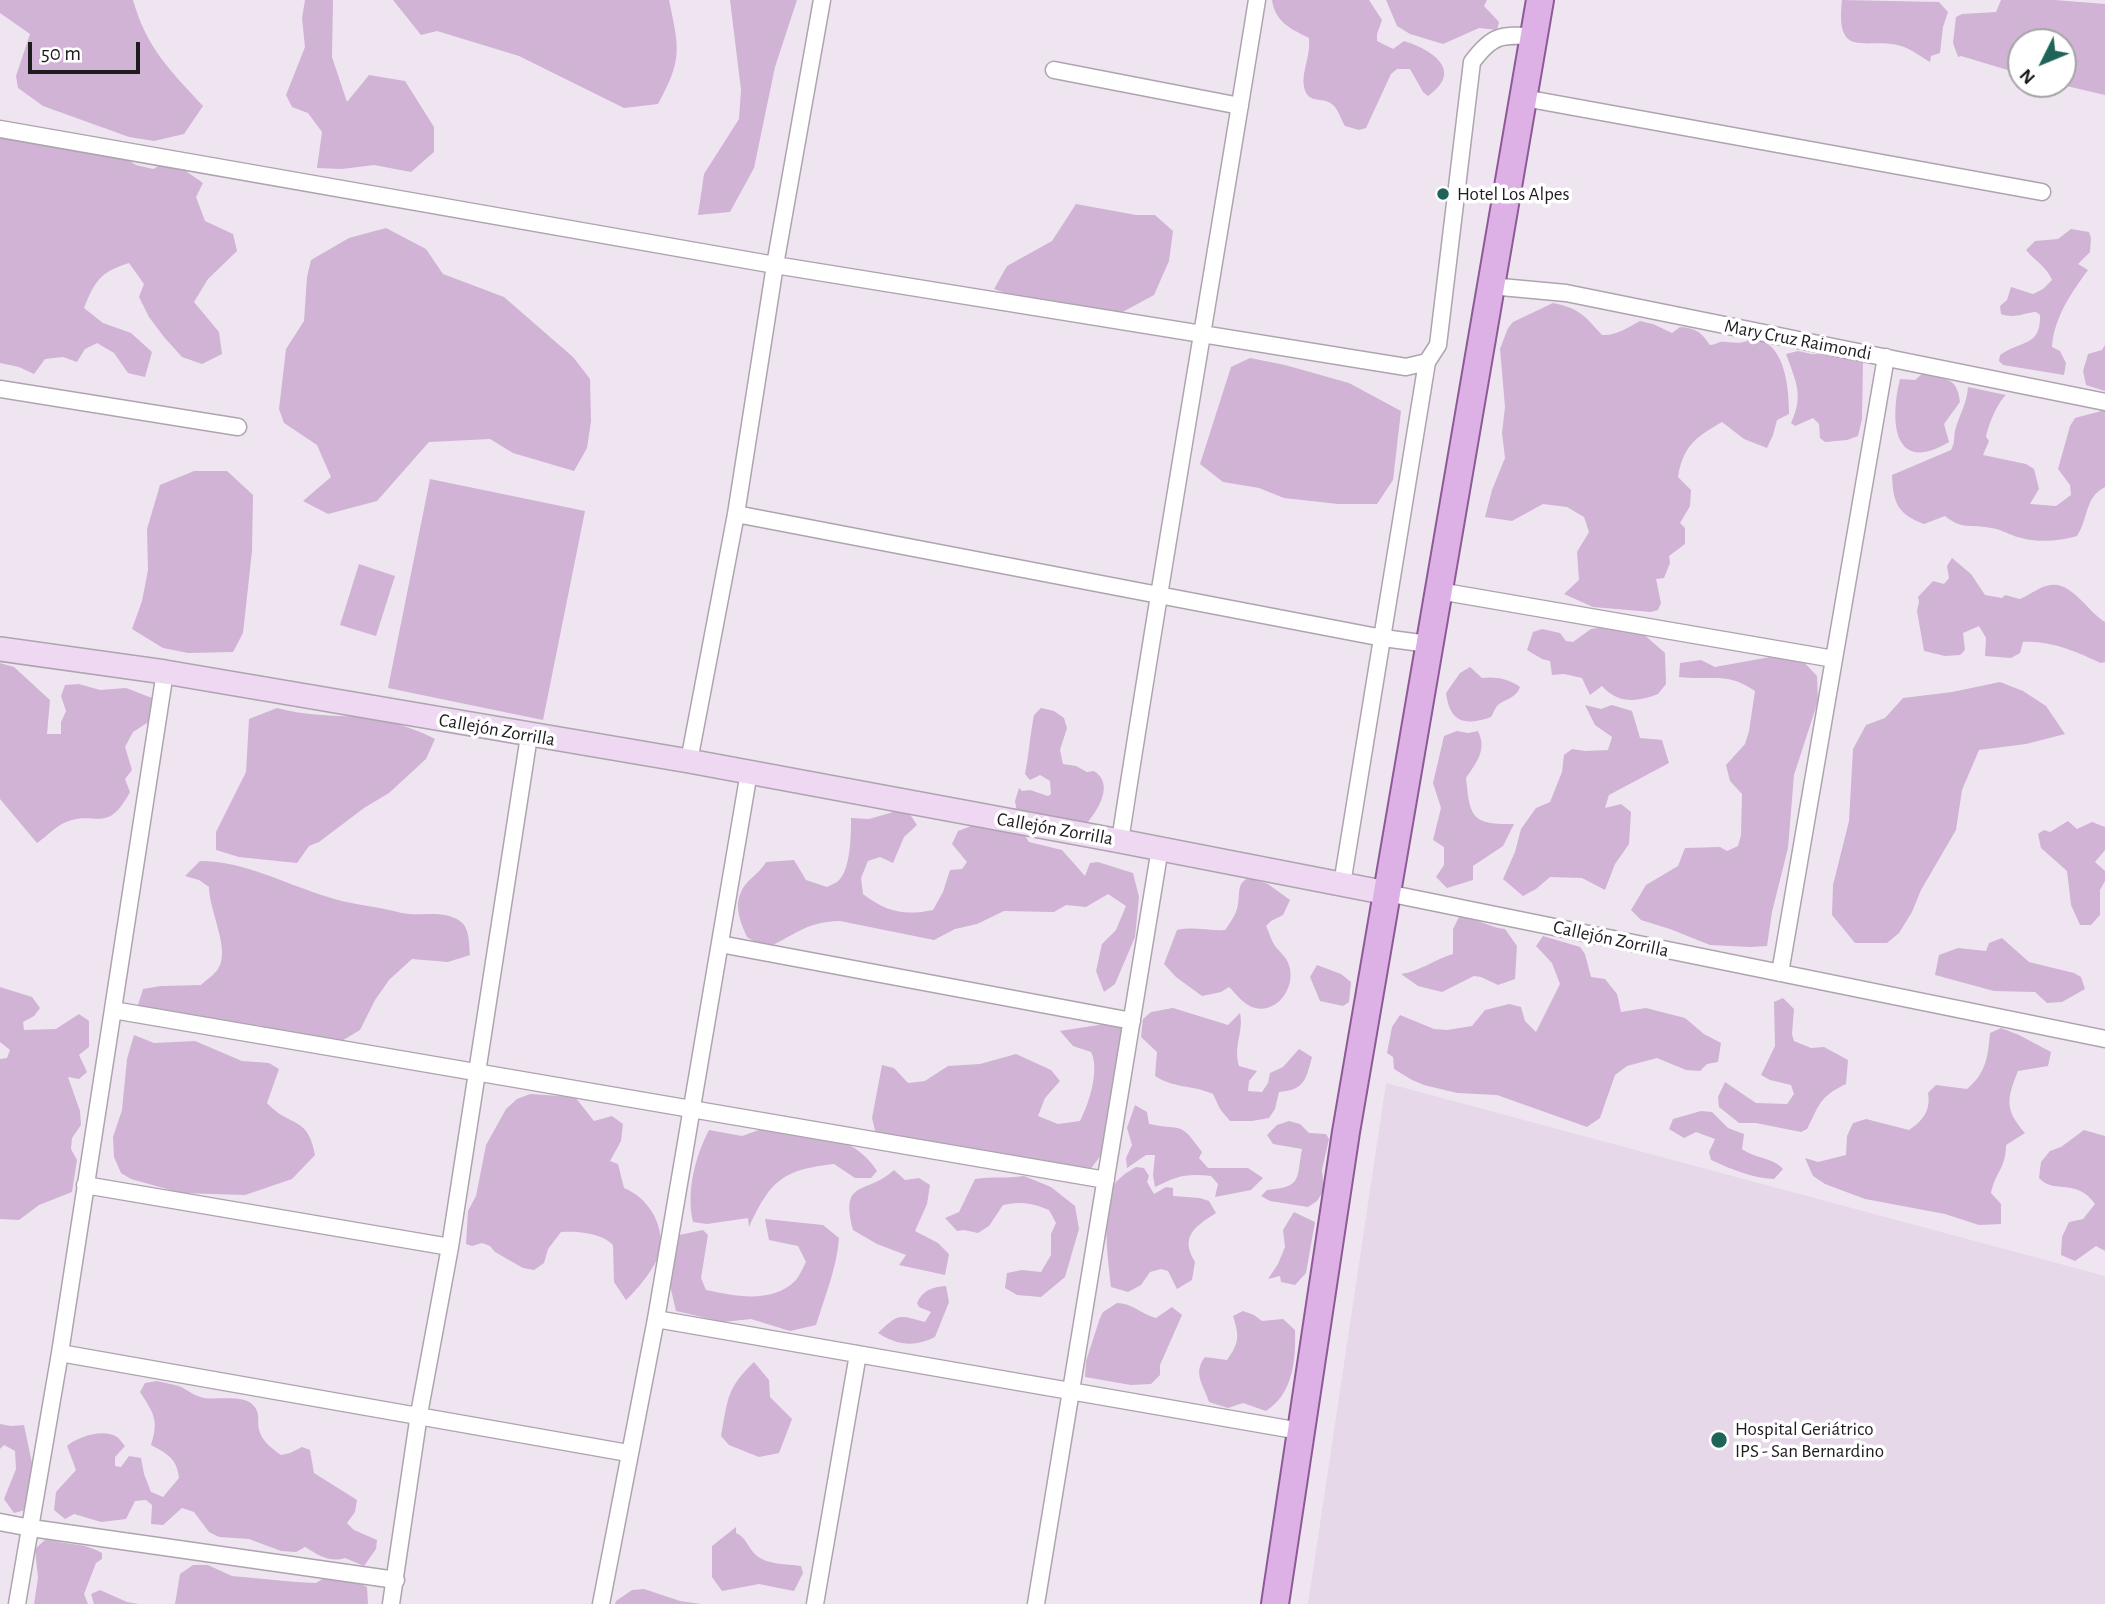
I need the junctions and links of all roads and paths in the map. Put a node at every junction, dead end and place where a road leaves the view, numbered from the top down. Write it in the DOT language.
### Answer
graph roads {
  1 [pos="822,0"];
  2 [pos="1257,0"];
  3 [pos="1540,0"];
  4 [pos="1534,36"];
  5 [pos="1054,70"];
  6 [pos="1524,97"];
  7 [pos="1240,106"];
  8 [pos="0,129"];
  9 [pos="2042,192"];
  10 [pos="775,265"];
  11 [pos="1490,286"];
  12 [pos="1204,333"];
  13 [pos="1886,357"];
  14 [pos="1427,362"];
  15 [pos="0,389"];
  16 [pos="2105,402"];
  17 [pos="238,427"];
  18 [pos="736,514"];
  19 [pos="1438,591"];
  20 [pos="1158,594"];
  21 [pos="1383,638"];
  22 [pos="1429,644"];
  23 [pos="0,649"];
  24 [pos="1834,659"];
  25 [pos="164,672"];
  26 [pos="529,736"];
  27 [pos="689,761"];
  28 [pos="749,772"];
  29 [pos="1119,841"];
  30 [pos="1160,848"];
  31 [pos="1342,884"];
  32 [pos="1387,893"];
  33 [pos="720,944"];
  34 [pos="1780,973"];
  35 [pos="113,1010"];
  36 [pos="1132,1021"];
  37 [pos="2105,1039"];
  38 [pos="477,1072"];
  39 [pos="692,1109"];
  40 [pos="1106,1180"];
  41 [pos="85,1185"];
  42 [pos="450,1247"];
  43 [pos="656,1319"];
  44 [pos="60,1353"];
  45 [pos="858,1353"];
  46 [pos="1070,1392"];
  47 [pos="419,1414"];
  48 [pos="1300,1431"];
  49 [pos="628,1453"];
  50 [pos="0,1522"];
  51 [pos="31,1528"];
  52 [pos="396,1580"];
  53 [pos="17,1604"];
  54 [pos="391,1604"];
  55 [pos="601,1604"];
  56 [pos="815,1604"];
  57 [pos="1037,1604"];
  58 [pos="1275,1604"];
  1 -- 10 [label="street"];
  2 -- 7 [label="street"];
  3 -- 4 [label="main road"];
  4 -- 6 [label="main road"];
  4 -- 14 [label="street"];
  5 -- 7 [label="street"];
  6 -- 9 [label="street"];
  6 -- 11 [label="main road"];
  7 -- 12 [label="street"];
  8 -- 10 [label="street"];
  10 -- 12 [label="street"];
  10 -- 18 [label="street"];
  11 -- 13 [label="street, Mary Cruz Raimondi"];
  11 -- 19 [label="main road"];
  12 -- 14 [label="street"];
  12 -- 20 [label="street"];
  13 -- 16 [label="street, Mary Cruz Raimondi"];
  13 -- 24 [label="street"];
  14 -- 21 [label="street"];
  15 -- 17 [label="street"];
  18 -- 20 [label="street"];
  18 -- 27 [label="street"];
  19 -- 22 [label="main road"];
  19 -- 24 [label="street"];
  20 -- 21 [label="street"];
  20 -- 29 [label="street"];
  21 -- 22 [label="street"];
  21 -- 31 [label="street"];
  22 -- 32 [label="main road"];
  23 -- 25 [label="street, Callejón Zorrilla"];
  24 -- 34 [label="street"];
  25 -- 26 [label="street, Callejón Zorrilla"];
  25 -- 35 [label="street"];
  26 -- 27 [label="street, Callejón Zorrilla"];
  26 -- 38 [label="street"];
  27 -- 28 [label="street, Callejón Zorrilla"];
  28 -- 29 [label="street, Callejón Zorrilla"];
  28 -- 33 [label="street"];
  29 -- 30 [label="street, Callejón Zorrilla"];
  30 -- 31 [label="street, Callejón Zorrilla"];
  30 -- 36 [label="street"];
  31 -- 32 [label="street, Callejón Zorrilla"];
  32 -- 34 [label="street, Callejón Zorrilla"];
  32 -- 48 [label="main road"];
  33 -- 36 [label="street"];
  33 -- 39 [label="street"];
  34 -- 37 [label="street, Callejón Zorrilla"];
  35 -- 38 [label="street"];
  35 -- 41 [label="street"];
  36 -- 40 [label="street"];
  38 -- 39 [label="street"];
  38 -- 42 [label="street"];
  39 -- 40 [label="street"];
  39 -- 43 [label="street"];
  40 -- 46 [label="street"];
  41 -- 42 [label="street"];
  41 -- 44 [label="street"];
  42 -- 47 [label="street"];
  43 -- 45 [label="street"];
  43 -- 49 [label="street"];
  44 -- 47 [label="street"];
  44 -- 51 [label="street"];
  45 -- 46 [label="street"];
  45 -- 56 [label="street"];
  46 -- 48 [label="street"];
  46 -- 57 [label="street"];
  47 -- 49 [label="street"];
  47 -- 52 [label="street"];
  48 -- 58 [label="main road"];
  49 -- 55 [label="street"];
  50 -- 51 [label="street"];
  51 -- 52 [label="street"];
  51 -- 53 [label="street"];
  52 -- 54 [label="street"];
}
